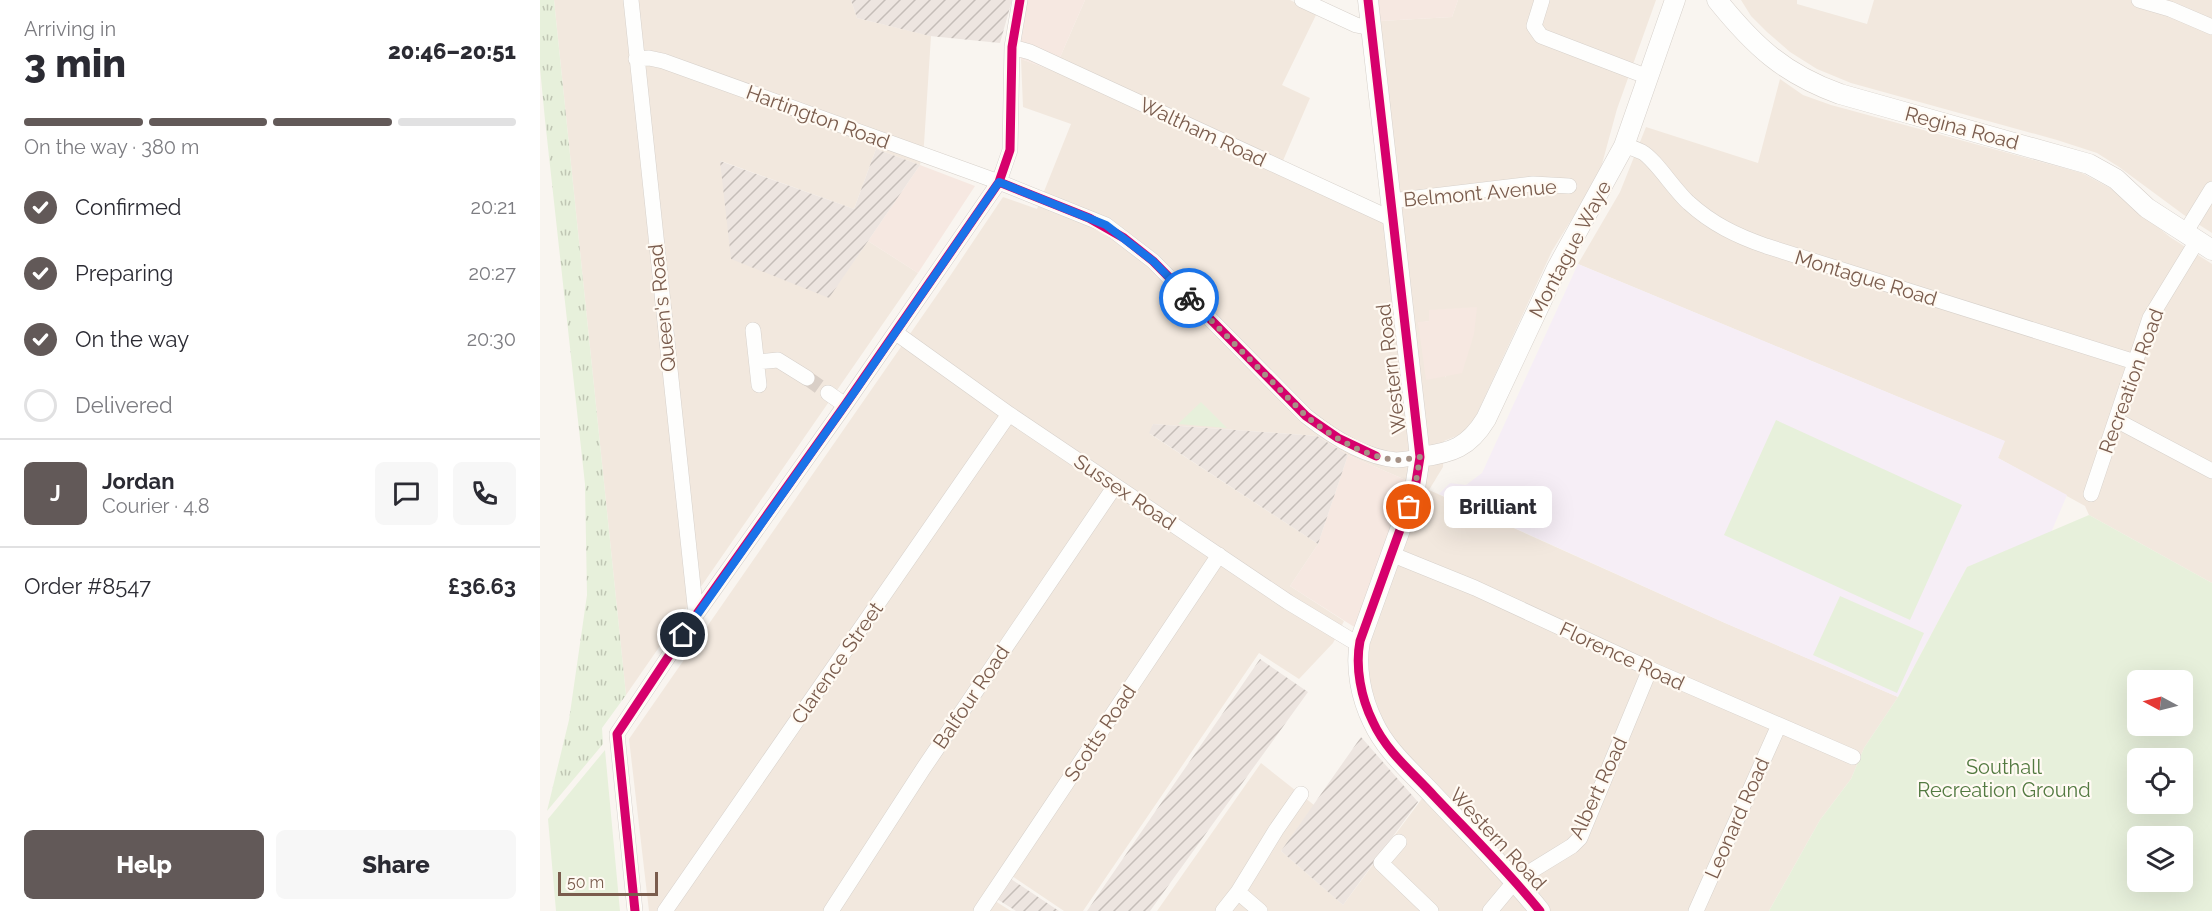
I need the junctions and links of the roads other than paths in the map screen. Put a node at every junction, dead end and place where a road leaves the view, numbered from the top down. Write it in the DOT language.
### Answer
graph roads {
  1 [pos="631,0"];
  2 [pos="1020,0"];
  3 [pos="1302,0"];
  4 [pos="1368,0"];
  5 [pos="1542,0"];
  6 [pos="1675,0"];
  7 [pos="1717,0"];
  8 [pos="2139,0"];
  9 [pos="2212,27"];
  10 [pos="1371,28"];
  11 [pos="1012,47"];
  12 [pos="636,59"];
  13 [pos="1648,77"];
  14 [pos="1624,146"];
  15 [pos="999,182"];
  16 [pos="1569,186"];
  17 [pos="2212,189"];
  18 [pos="1391,210"];
  19 [pos="2198,241"];
  20 [pos="753,330"];
  21 [pos="896,333"];
  22 [pos="757,362"];
  23 [pos="2135,362"];
  24 [pos="807,378"];
  25 [pos="759,385"];
  26 [pos="828,393"];
  27 [pos="845,405"];
  28 [pos="1009,414"];
  29 [pos="2116,420"];
  30 [pos="1420,457"];
  31 [pos="2212,471"];
  32 [pos="1115,486"];
  33 [pos="2091,494"];
  34 [pos="1391,554"];
  35 [pos="1219,555"];
  36 [pos="696,615"];
  37 [pos="1360,641"];
  38 [pos="1650,669"];
  39 [pos="1779,725"];
  40 [pos="1853,757"];
  41 [pos="1301,794"];
  42 [pos="1399,842"];
  43 [pos="1515,881"];
  44 [pos="1238,892"];
  45 [pos="1420,907"];
  46 [pos="635,911"];
  47 [pos="665,911"];
  48 [pos="831,911"];
  49 [pos="981,911"];
  50 [pos="1223,911"];
  51 [pos="1260,911"];
  52 [pos="1490,911"];
  53 [pos="1540,911"];
  54 [pos="1696,911"];
  1 -- 12 [label="street, Queen's Road"];
  2 -- 11 [label="street"];
  3 -- 10 [label="street"];
  4 -- 10 [label="street, Western Road"];
  5 -- 13 [label="street"];
  6 -- 13 [label="street, Montague Waye"];
  7 -- 19 [label="street, Regina Road"];
  8 -- 9 [label="street"];
  10 -- 18 [label="street, Western Road"];
  11 -- 15 [label="street"];
  11 -- 18 [label="street, Waltham Road"];
  12 -- 15 [label="street, Hartington Road"];
  12 -- 36 [label="street, Queen's Road"];
  13 -- 14 [label="street, Montague Waye"];
  14 -- 23 [label="street, Montague Road"];
  14 -- 30 [label="street, Montague Waye"];
  15 -- 21 [label="street"];
  15 -- 30 [label="street, Hartington Road"];
  16 -- 18 [label="street, Belmont Avenue"];
  17 -- 19 [label="street, Recreation Road"];
  18 -- 30 [label="street, Western Road"];
  19 -- 23 [label="street, Recreation Road"];
  20 -- 22 [label="street"];
  21 -- 27 [label="street"];
  21 -- 28 [label="street, Sussex Road"];
  22 -- 24 [label="street"];
  22 -- 25 [label="street"];
  23 -- 29 [label="street, Recreation Road"];
  26 -- 27 [label="street"];
  27 -- 36 [label="street"];
  28 -- 32 [label="street, Sussex Road"];
  28 -- 47 [label="street, Clarence Street"];
  29 -- 31 [label="street"];
  29 -- 33 [label="street, Recreation Road"];
  30 -- 34 [label="street, Western Road"];
  32 -- 35 [label="street, Sussex Road"];
  32 -- 48 [label="street, Balfour Road"];
  34 -- 37 [label="street, Western Road"];
  34 -- 38 [label="street, Florence Road"];
  35 -- 37 [label="street, Sussex Road"];
  35 -- 49 [label="street, Scotts Road"];
  36 -- 46 [label="street"];
  37 -- 43 [label="street, Western Road"];
  38 -- 39 [label="street, Florence Road"];
  38 -- 43 [label="street, Albert Road"];
  39 -- 40 [label="street, Florence Road"];
  39 -- 54 [label="street, Leonard Road"];
  41 -- 44 [label="street"];
  42 -- 45 [label="street"];
  43 -- 52 [label="street, Albert Road"];
  43 -- 53 [label="street, Western Road"];
  44 -- 50 [label="street"];
  44 -- 51 [label="street"];
}
